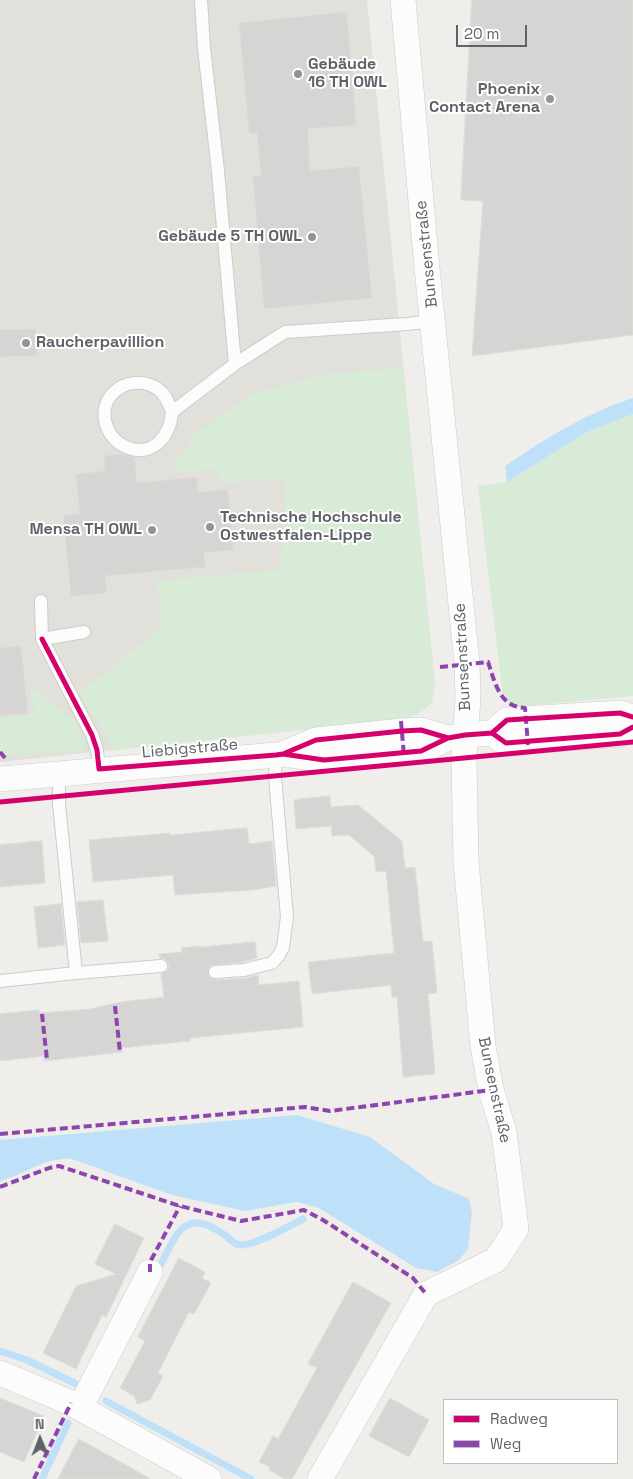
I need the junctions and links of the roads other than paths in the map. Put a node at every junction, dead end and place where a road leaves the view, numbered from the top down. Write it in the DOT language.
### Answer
graph roads {
  1 [pos="202,0"];
  2 [pos="403,0"];
  3 [pos="433,321"];
  4 [pos="235,364"];
  5 [pos="172,412"];
  6 [pos="41,601"];
  7 [pos="84,632"];
  8 [pos="42,639"];
  9 [pos="633,717"];
  10 [pos="633,727"];
  11 [pos="492,733"];
  12 [pos="456,736"];
  13 [pos="279,754"];
  14 [pos="99,769"];
  15 [pos="59,773"];
  16 [pos="0,779"];
  17 [pos="161,966"];
  18 [pos="215,972"];
  19 [pos="76,973"];
  20 [pos="0,981"];
  21 [pos="150,1272"];
  22 [pos="0,1373"];
  23 [pos="80,1408"];
  24 [pos="209,1479"];
  25 [pos="320,1479"];
  1 -- 4 [label="lane"];
  2 -- 3 [label="street, Bunsenstraße"];
  3 -- 4 [label="lane"];
  3 -- 12 [label="street, Bunsenstraße"];
  4 -- 5 [label="lane"];
  5 -- 5 [label="lane"];
  6 -- 8 [label="lane"];
  7 -- 8 [label="lane"];
  8 -- 14 [label="lane"];
  9 -- 11 [label="street, Liebigstraße"];
  10 -- 11 [label="street, Liebigstraße"];
  11 -- 12 [label="street, Liebigstraße"];
  12 -- 13 [label="street, Liebigstraße"];
  12 -- 25 [label="street, Bunsenstraße"];
  13 -- 14 [label="street, Liebigstraße"];
  13 -- 18 [label="lane"];
  14 -- 15 [label="street, Liebigstraße"];
  15 -- 16 [label="street, Liebigstraße"];
  15 -- 19 [label="lane"];
  17 -- 19 [label="lane"];
  19 -- 20 [label="lane"];
  21 -- 23 [label="street"];
  22 -- 23 [label="street"];
  23 -- 24 [label="street"];
}
